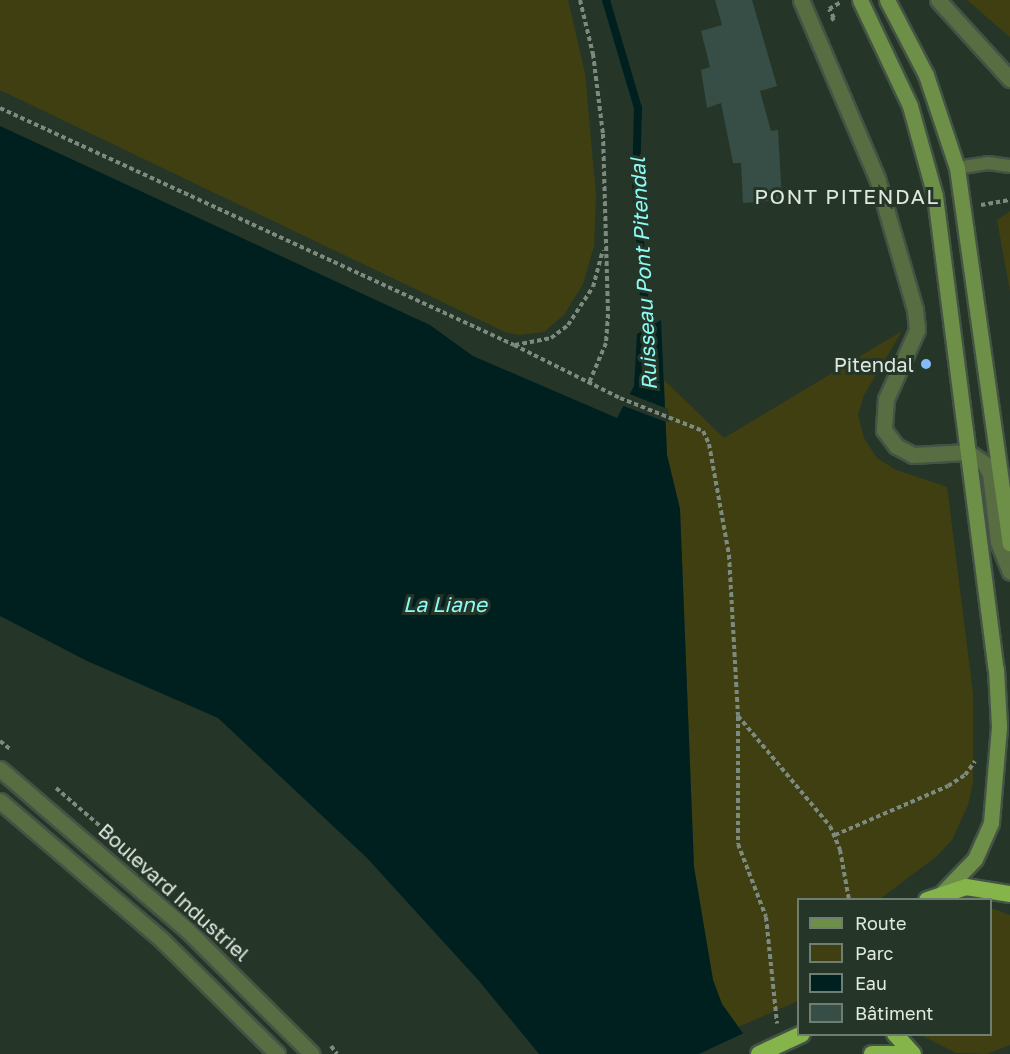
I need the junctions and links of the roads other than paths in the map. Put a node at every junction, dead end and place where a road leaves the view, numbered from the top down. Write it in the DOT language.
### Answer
graph roads {
  1 [pos="801,0"];
  2 [pos="860,0"];
  3 [pos="938,0"];
  4 [pos="893,2"];
  5 [pos="1010,79"];
  6 [pos="1010,166"];
  7 [pos="957,168"];
  8 [pos="968,452"];
  9 [pos="1010,543"];
  10 [pos="1010,572"];
  11 [pos="0,769"];
  12 [pos="0,801"];
  13 [pos="943,892"];
  14 [pos="1010,894"];
  15 [pos="931,898"];
  16 [pos="800,1036"];
  17 [pos="896,1036"];
  18 [pos="277,1054"];
  19 [pos="312,1054"];
  20 [pos="759,1054"];
  21 [pos="872,1054"];
  22 [pos="898,1054"];
  23 [pos="913,1054"];
  1 -- 8 [label="street"];
  2 -- 8 [label="main road"];
  3 -- 5 [label="street"];
  4 -- 7 [label="main road"];
  6 -- 7 [label="lane"];
  7 -- 9 [label="main road"];
  8 -- 10 [label="street"];
  8 -- 13 [label="main road"];
  11 -- 19 [label="street, Boulevard Industriel"];
  12 -- 18 [label="street"];
  13 -- 14 [label="highway"];
  13 -- 15 [label="highway"];
  16 -- 20 [label="highway, bridge"];
  17 -- 23 [label="highway"];
  21 -- 22 [label="highway"];
}
